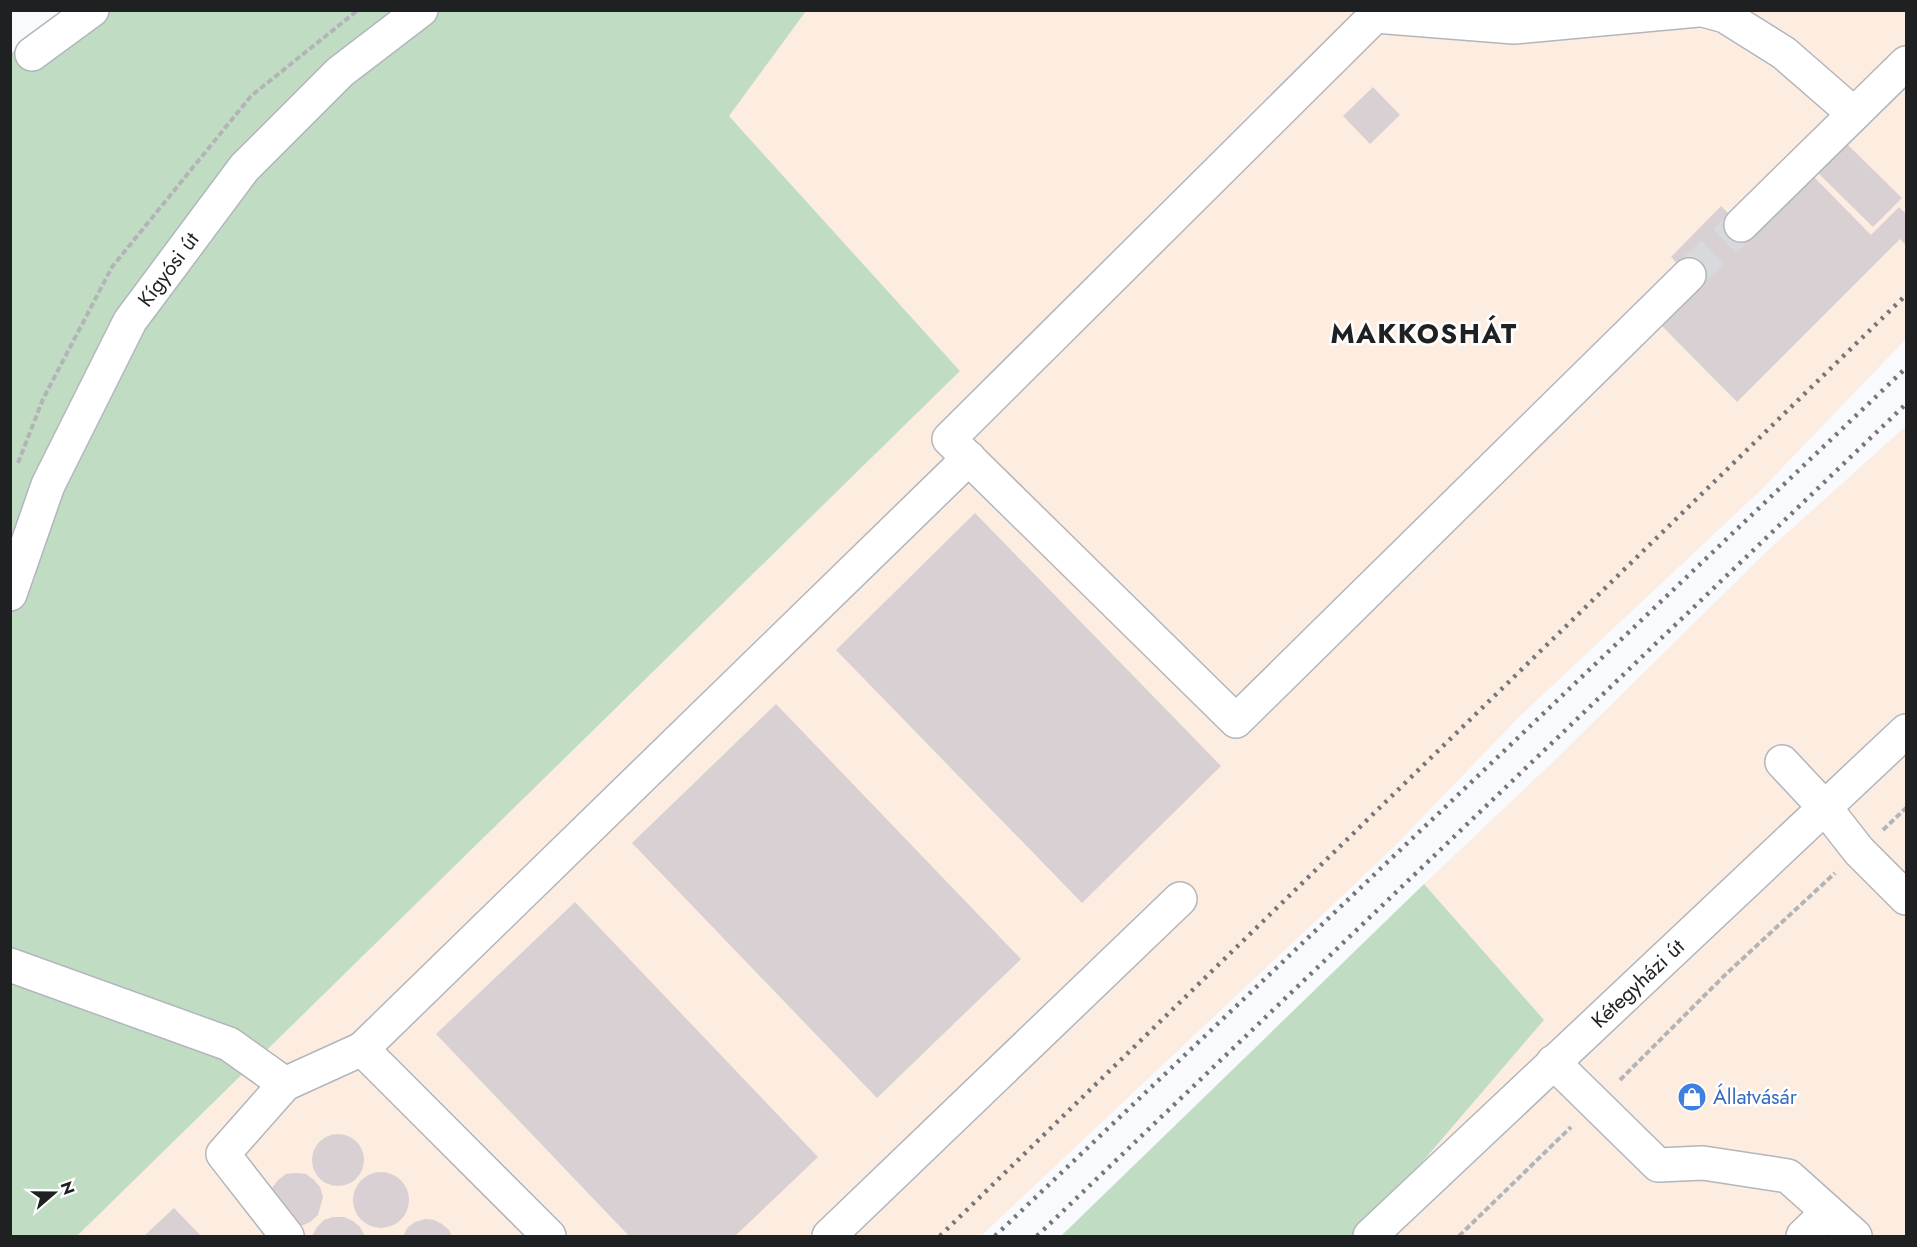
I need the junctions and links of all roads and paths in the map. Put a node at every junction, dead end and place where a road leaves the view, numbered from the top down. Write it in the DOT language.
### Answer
graph roads {
  1 [pos="92,10"];
  2 [pos="421,10"];
  3 [pos="1701,10"];
  4 [pos="1378,13"];
  5 [pos="32,54"];
  6 [pos="1906,63"];
  7 [pos="1854,114"];
  8 [pos="1740,225"];
  9 [pos="1689,275"];
  10 [pos="969,458"];
  11 [pos="10,594"];
  12 [pos="1906,731"];
  13 [pos="1782,762"];
  14 [pos="1906,808"];
  15 [pos="1826,809"];
  16 [pos="1859,851"];
  17 [pos="1906,898"];
  18 [pos="1180,899"];
  19 [pos="10,965"];
  20 [pos="362,1048"];
  21 [pos="1553,1062"];
  22 [pos="285,1084"];
  23 [pos="1595,1104"];
  24 [pos="1828,1212"];
  25 [pos="287,1236"];
  26 [pos="549,1236"];
  27 [pos="829,1236"];
  28 [pos="1370,1236"];
  29 [pos="1459,1236"];
  30 [pos="1803,1236"];
  31 [pos="1855,1236"];
  1 -- 5 [label="street"];
  2 -- 11 [label="street, Kígyósi út"];
  3 -- 4 [label="street"];
  3 -- 7 [label="street"];
  4 -- 10 [label="street"];
  6 -- 7 [label="street"];
  7 -- 8 [label="street"];
  9 -- 10 [label="street"];
  10 -- 20 [label="street"];
  12 -- 15 [label="street, Kétegyházi út"];
  13 -- 15 [label="street"];
  14 -- 16 [label="path"];
  15 -- 16 [label="street"];
  15 -- 21 [label="street, Kétegyházi út"];
  16 -- 17 [label="street"];
  16 -- 23 [label="path"];
  18 -- 27 [label="street"];
  19 -- 22 [label="street"];
  20 -- 22 [label="street"];
  20 -- 26 [label="street"];
  21 -- 23 [label="street"];
  21 -- 28 [label="street, Kétegyházi út"];
  22 -- 25 [label="street"];
  23 -- 24 [label="street"];
  23 -- 29 [label="path"];
  24 -- 30 [label="street"];
  24 -- 31 [label="street"];
}
